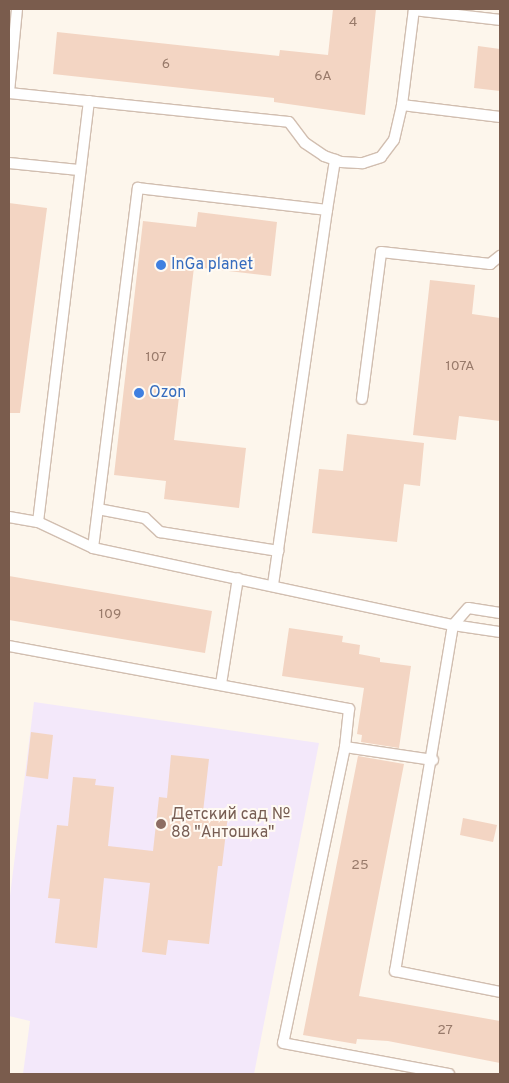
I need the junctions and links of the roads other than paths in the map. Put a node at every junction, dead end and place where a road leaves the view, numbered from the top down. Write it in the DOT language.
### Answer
graph roads {
  1 [pos="17,9"];
  2 [pos="414,9"];
  3 [pos="500,20"];
  4 [pos="9,93"];
  5 [pos="89,101"];
  6 [pos="402,105"];
  7 [pos="500,117"];
  8 [pos="335,160"];
  9 [pos="9,163"];
  10 [pos="79,170"];
  11 [pos="327,210"];
  12 [pos="500,256"];
  13 [pos="362,399"];
  14 [pos="98,509"];
  15 [pos="9,517"];
  16 [pos="38,522"];
  17 [pos="93,548"];
  18 [pos="278,551"];
  19 [pos="238,578"];
  20 [pos="273,586"];
  21 [pos="500,613"];
  22 [pos="453,625"];
  23 [pos="500,632"];
  24 [pos="9,646"];
  25 [pos="221,684"];
  26 [pos="346,747"];
  27 [pos="433,760"];
  28 [pos="500,992"];
  29 [pos="449,1074"];
  1 -- 4 [label="lane"];
  2 -- 3 [label="lane"];
  2 -- 6 [label="lane"];
  4 -- 5 [label="lane"];
  5 -- 8 [label="lane"];
  5 -- 10 [label="lane"];
  6 -- 7 [label="lane"];
  6 -- 8 [label="lane"];
  8 -- 11 [label="lane"];
  9 -- 10 [label="lane"];
  10 -- 16 [label="lane"];
  11 -- 14 [label="lane"];
  11 -- 18 [label="lane"];
  12 -- 13 [label="lane"];
  14 -- 17 [label="lane"];
  14 -- 18 [label="lane"];
  15 -- 16 [label="lane"];
  16 -- 17 [label="lane"];
  17 -- 19 [label="lane"];
  18 -- 20 [label="lane"];
  19 -- 20 [label="lane"];
  19 -- 25 [label="lane"];
  20 -- 22 [label="lane"];
  21 -- 22 [label="lane"];
  22 -- 23 [label="lane"];
  22 -- 27 [label="lane"];
  24 -- 25 [label="lane"];
  25 -- 26 [label="lane"];
  26 -- 27 [label="lane"];
  26 -- 29 [label="lane"];
  27 -- 28 [label="lane"];
}
